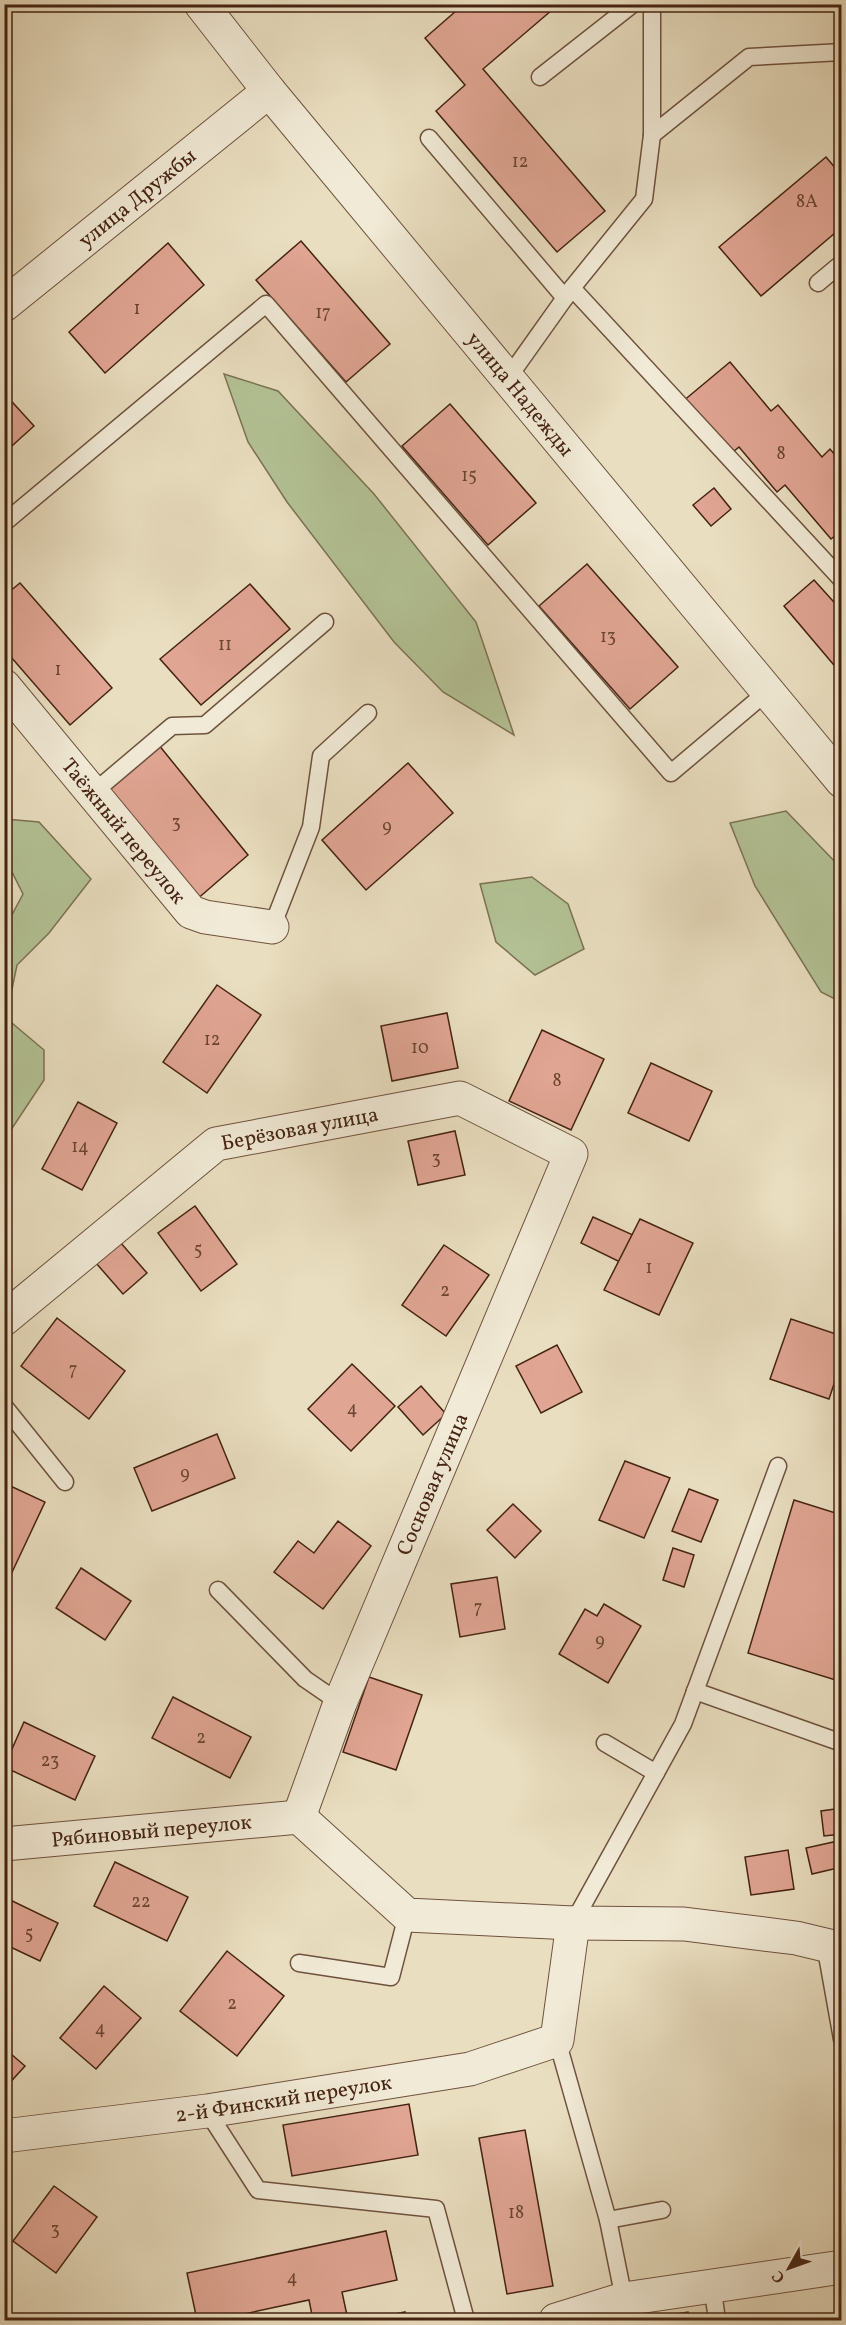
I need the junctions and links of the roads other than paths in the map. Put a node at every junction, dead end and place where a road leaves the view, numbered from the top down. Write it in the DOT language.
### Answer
graph roads {
  1 [pos="201,4"];
  2 [pos="633,4"];
  3 [pos="652,4"];
  4 [pos="842,52"];
  5 [pos="540,77"];
  6 [pos="269,91"];
  7 [pos="652,135"];
  8 [pos="429,138"];
  9 [pos="842,263"];
  10 [pos="818,283"];
  11 [pos="568,293"];
  12 [pos="4,305"];
  13 [pos="508,378"];
  14 [pos="4,523"];
  15 [pos="842,580"];
  16 [pos="325,622"];
  17 [pos="4,686"];
  18 [pos="768,690"];
  19 [pos="368,713"];
  20 [pos="842,781"];
  21 [pos="94,792"];
  22 [pos="272,927"];
  23 [pos="571,1154"];
  24 [pos="4,1319"];
  25 [pos="4,1406"];
  26 [pos="778,1466"];
  27 [pos="65,1482"];
  28 [pos="218,1590"];
  29 [pos="695,1691"];
  30 [pos="340,1703"];
  31 [pos="605,1743"];
  32 [pos="842,1743"];
  33 [pos="656,1773"];
  34 [pos="299,1817"];
  35 [pos="4,1844"];
  36 [pos="407,1915"];
  37 [pos="573,1923"];
  38 [pos="833,1947"];
  39 [pos="298,1963"];
  40 [pos="842,2039"];
  41 [pos="556,2040"];
  42 [pos="207,2111"];
  43 [pos="4,2136"];
  44 [pos="662,2210"];
  45 [pos="608,2220"];
  46 [pos="842,2267"];
  47 [pos="712,2284"];
  48 [pos="624,2299"];
  49 [pos="466,2320"];
  50 [pos="556,2320"];
  51 [pos="717,2320"];
  1 -- 6 [label="street, улица Надежды"];
  2 -- 5 [label="lane"];
  3 -- 7 [label="lane"];
  4 -- 7 [label="lane"];
  6 -- 12 [label="street, улица Дружбы"];
  6 -- 13 [label="street, улица Надежды"];
  7 -- 11 [label="lane"];
  8 -- 11 [label="lane"];
  9 -- 10 [label="lane"];
  11 -- 13 [label="lane"];
  11 -- 15 [label="lane"];
  13 -- 18 [label="street, улица Надежды"];
  14 -- 18 [label="lane"];
  16 -- 21 [label="lane"];
  17 -- 21 [label="street, Таёжный переулок"];
  18 -- 20 [label="street, улица Надежды"];
  19 -- 22 [label="lane"];
  21 -- 22 [label="street, Таёжный переулок"];
  23 -- 24 [label="street, Берёзовая улица"];
  23 -- 30 [label="street, Сосновая улица"];
  25 -- 27 [label="lane"];
  26 -- 29 [label="lane"];
  28 -- 30 [label="lane"];
  29 -- 32 [label="lane"];
  29 -- 33 [label="lane"];
  30 -- 34 [label="street, Сосновая улица"];
  31 -- 33 [label="lane"];
  33 -- 37 [label="lane"];
  34 -- 35 [label="street, Рябиновый переулок"];
  34 -- 36 [label="street"];
  36 -- 37 [label="street"];
  36 -- 39 [label="lane"];
  37 -- 38 [label="street"];
  37 -- 41 [label="street"];
  38 -- 40 [label="lane"];
  41 -- 42 [label="street, 2-й Финский переулок"];
  41 -- 45 [label="lane"];
  42 -- 43 [label="street, 2-й Финский переулок"];
  42 -- 49 [label="lane"];
  44 -- 45 [label="lane"];
  45 -- 48 [label="lane"];
  46 -- 47 [label="street"];
  47 -- 48 [label="street"];
  47 -- 51 [label="lane"];
  48 -- 50 [label="street"];
}
